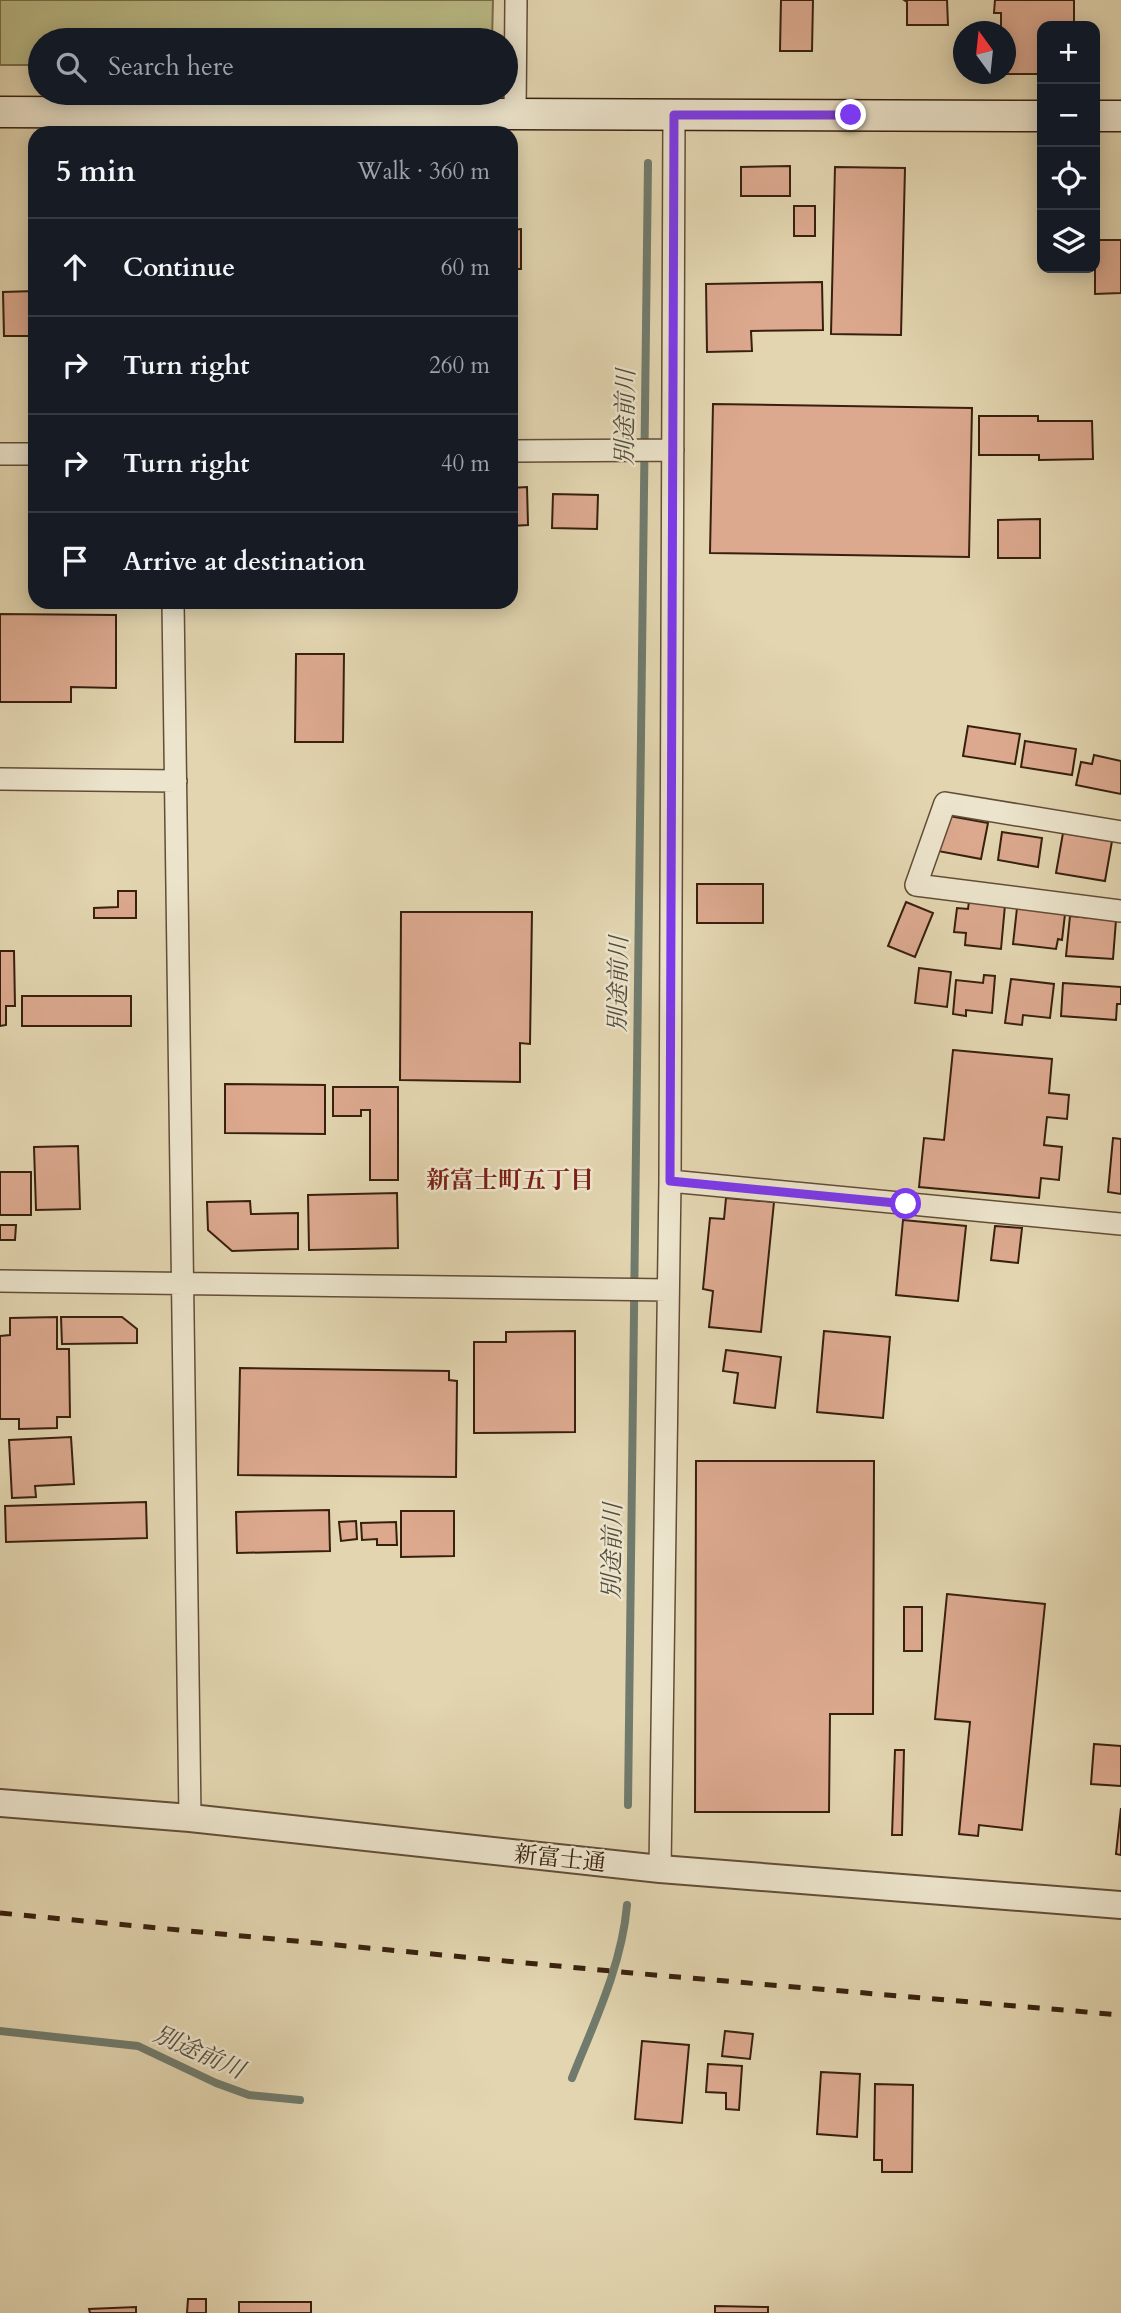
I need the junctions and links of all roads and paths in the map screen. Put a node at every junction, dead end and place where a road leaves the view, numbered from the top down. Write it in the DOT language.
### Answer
graph roads {
  1 [pos="516,0"];
  2 [pos="516,28"];
  3 [pos="515,105"];
  4 [pos="0,113"];
  5 [pos="515,113"];
  6 [pos="674,115"];
  7 [pos="1037,116"];
  8 [pos="1100,116"];
  9 [pos="1121,116"];
  10 [pos="167,123"];
  11 [pos="673,450"];
  12 [pos="518,451"];
  13 [pos="0,454"];
  14 [pos="28,454"];
  15 [pos="173,609"];
  16 [pos="0,779"];
  17 [pos="176,781"];
  18 [pos="1121,832"];
  19 [pos="1121,911"];
  20 [pos="670,1181"];
  21 [pos="1121,1224"];
  22 [pos="0,1281"];
  23 [pos="183,1284"];
  24 [pos="668,1290"];
  25 [pos="0,1803"];
  26 [pos="190,1818"];
  27 [pos="660,1869"];
  28 [pos="1121,1905"];
  1 -- 2 [label="street"];
  3 -- 5 [label="street"];
  4 -- 10 [label="main road"];
  5 -- 6 [label="main road"];
  5 -- 10 [label="main road"];
  6 -- 7 [label="main road"];
  6 -- 11 [label="street"];
  8 -- 9 [label="main road"];
  11 -- 12 [label="street"];
  11 -- 20 [label="street"];
  13 -- 14 [label="street"];
  15 -- 17 [label="street"];
  16 -- 17 [label="street"];
  17 -- 23 [label="street"];
  18 -- 19 [label="street"];
  20 -- 21 [label="street"];
  20 -- 24 [label="street"];
  22 -- 23 [label="street"];
  23 -- 24 [label="street"];
  23 -- 26 [label="street"];
  24 -- 27 [label="street"];
  25 -- 26 [label="street, 新富士通"];
  26 -- 27 [label="street, 新富士通"];
  27 -- 28 [label="street, 新富士通"];
}
